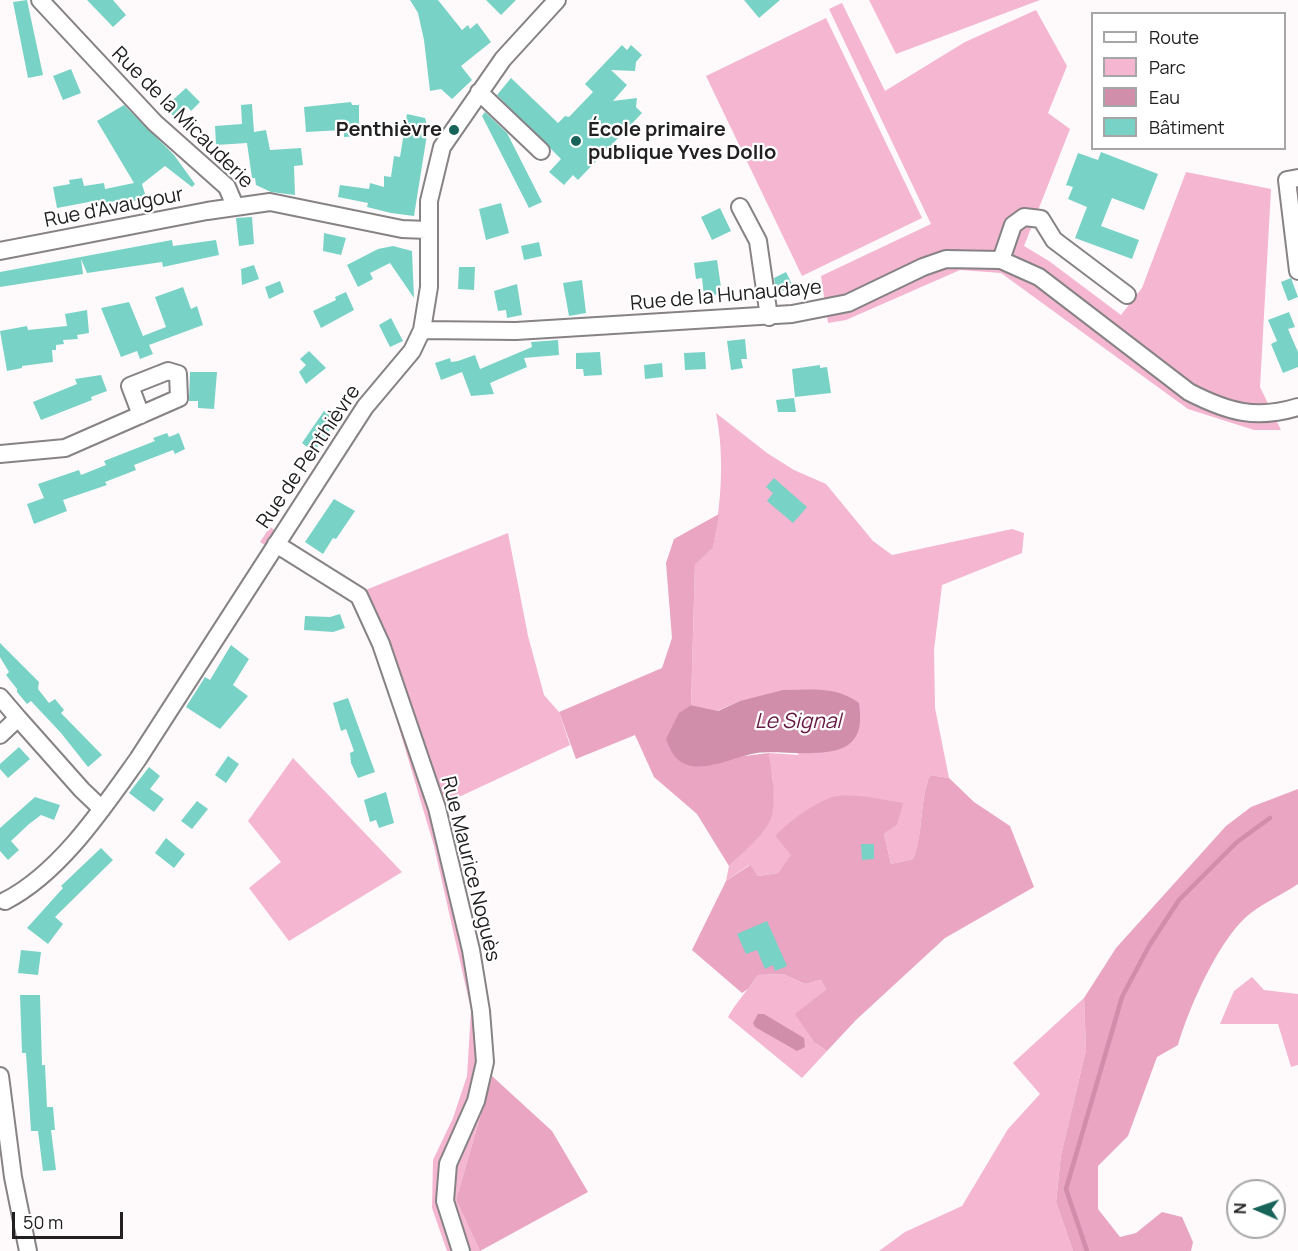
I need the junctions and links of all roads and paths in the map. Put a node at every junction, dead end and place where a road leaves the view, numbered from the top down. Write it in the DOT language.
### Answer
graph roads {
  1 [pos="40,0"];
  2 [pos="557,0"];
  3 [pos="479,92"];
  4 [pos="541,151"];
  5 [pos="1293,179"];
  6 [pos="235,206"];
  7 [pos="740,207"];
  8 [pos="427,230"];
  9 [pos="0,250"];
  10 [pos="1001,260"];
  11 [pos="1298,271"];
  12 [pos="1127,295"];
  13 [pos="769,317"];
  14 [pos="422,330"];
  15 [pos="1298,407"];
  16 [pos="141,415"];
  17 [pos="0,454"];
  18 [pos="276,544"];
  19 [pos="0,697"];
  20 [pos="18,718"];
  21 [pos="0,735"];
  22 [pos="102,809"];
  23 [pos="2,903"];
  24 [pos="0,1076"];
  25 [pos="28,1251"];
  26 [pos="461,1251"];
  1 -- 6 [label="street, Rue de la Micauderie"];
  2 -- 3 [label="street, Rue de Penthièvre"];
  3 -- 4 [label="street"];
  3 -- 8 [label="street, Rue de Penthièvre"];
  5 -- 11 [label="street"];
  6 -- 8 [label="street, Rue de la Micauderie"];
  6 -- 9 [label="street, Rue d'Avaugour"];
  7 -- 13 [label="street"];
  8 -- 14 [label="street, Rue de Penthièvre"];
  10 -- 12 [label="street"];
  10 -- 13 [label="street, Rue de la Hunaudaye"];
  10 -- 15 [label="street, Rue de la Hunaudaye"];
  13 -- 14 [label="street, Rue de la Hunaudaye"];
  14 -- 18 [label="street, Rue de Penthièvre"];
  16 -- 17 [label="street"];
  18 -- 22 [label="street, Rue de Penthièvre"];
  18 -- 26 [label="street, Rue Maurice Noguès"];
  19 -- 20 [label="street"];
  20 -- 21 [label="street"];
  20 -- 22 [label="street"];
  22 -- 23 [label="street, Rue de Penthièvre"];
  24 -- 25 [label="street"];
}
